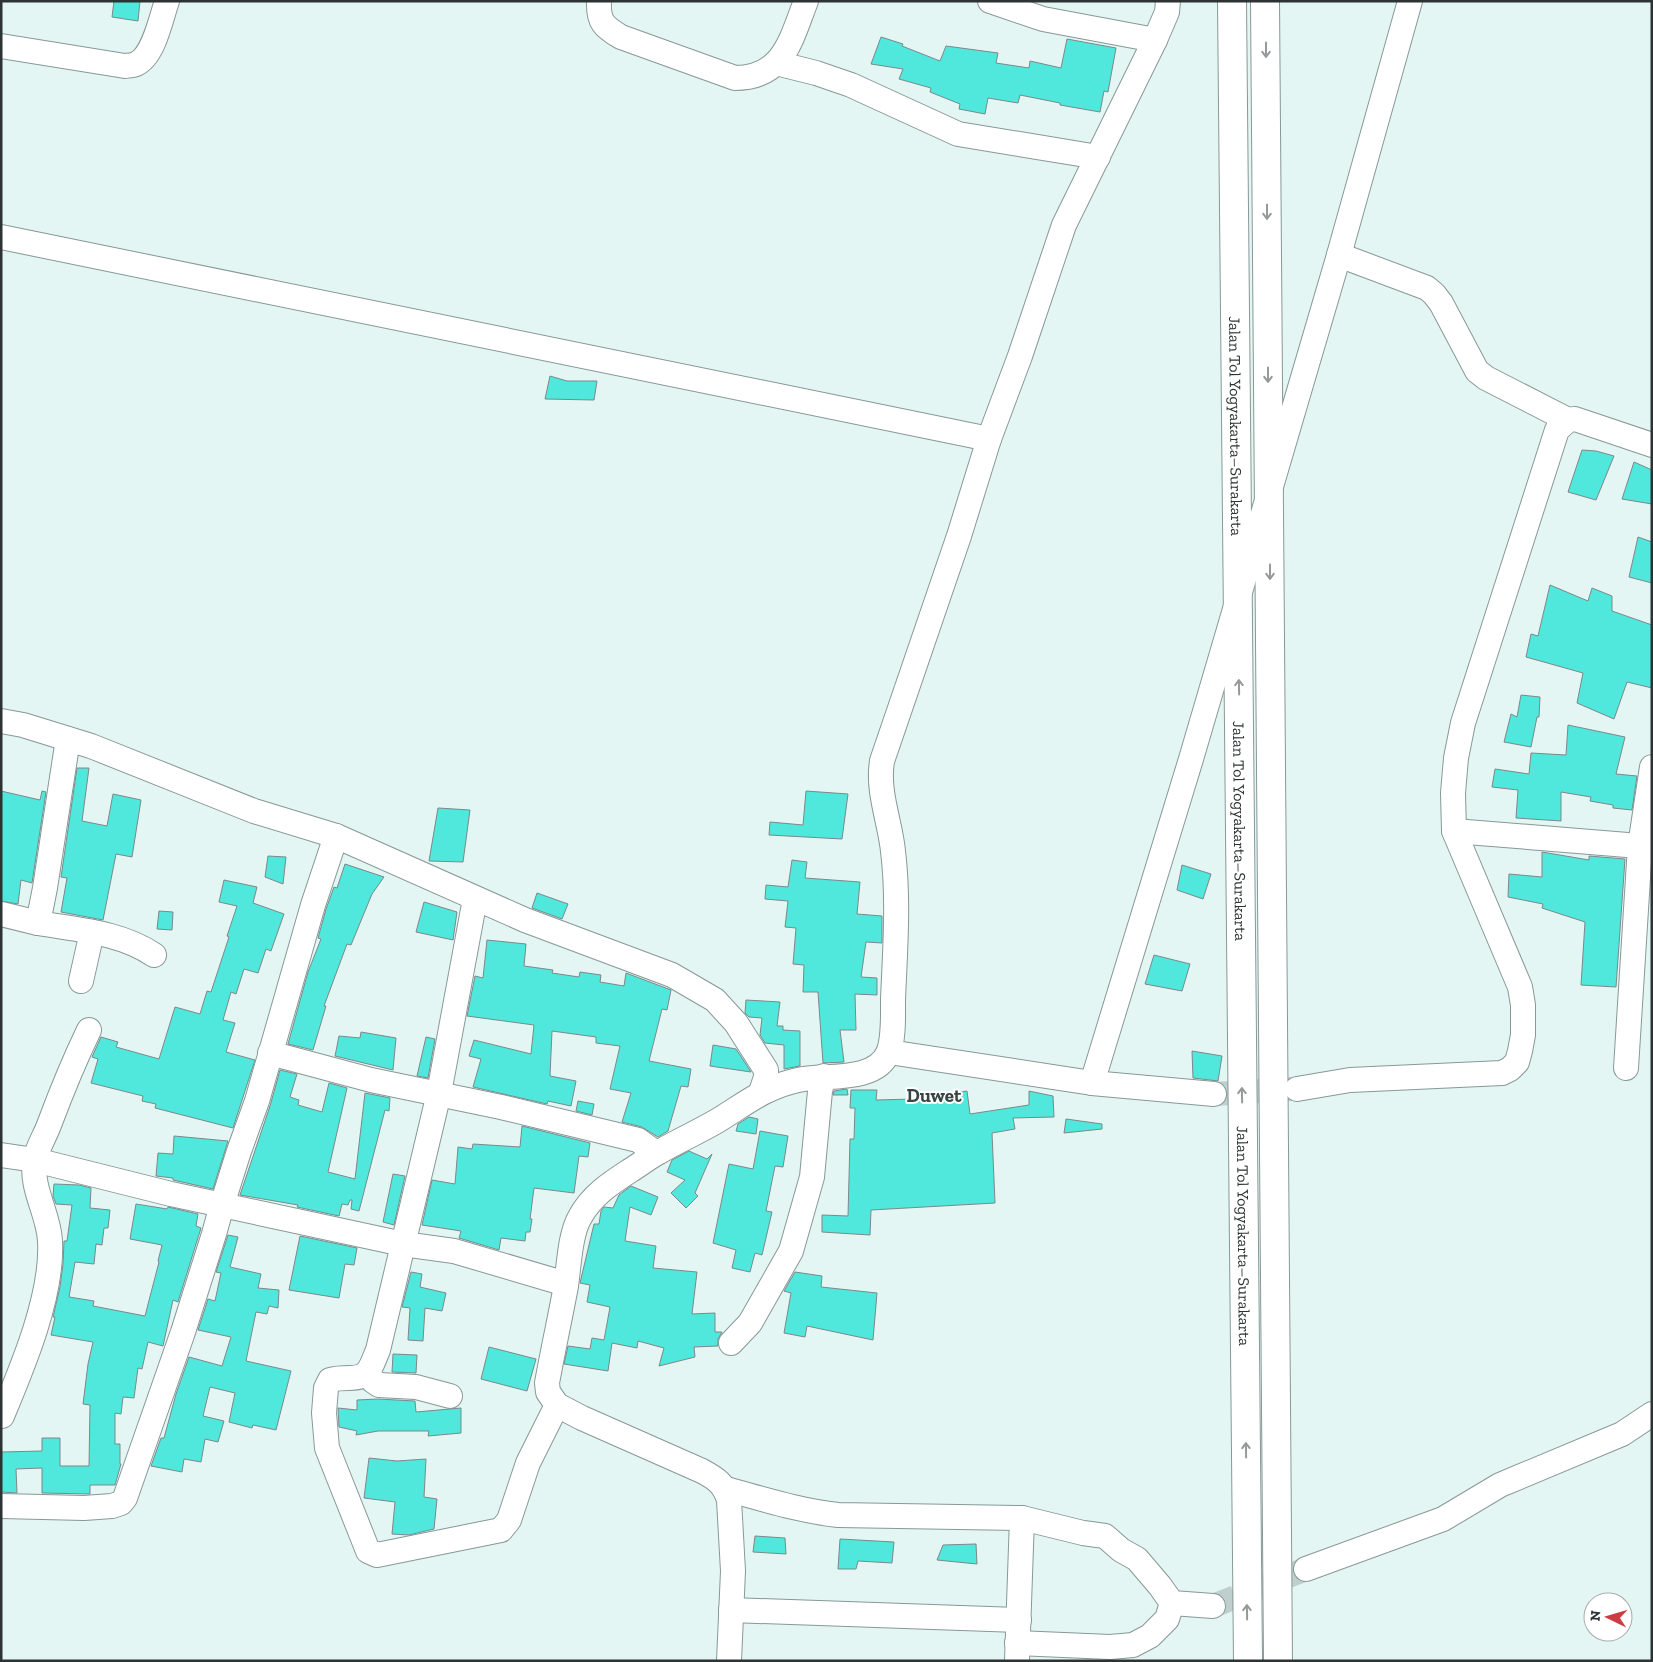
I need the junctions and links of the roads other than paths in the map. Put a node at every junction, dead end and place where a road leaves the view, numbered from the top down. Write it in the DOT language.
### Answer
graph roads {
  1 [pos="167,1"];
  2 [pos="599,1"];
  3 [pos="806,1"];
  4 [pos="990,1"];
  5 [pos="1168,1"];
  6 [pos="1232,1"];
  7 [pos="1265,1"];
  8 [pos="1410,1"];
  9 [pos="1155,40"];
  10 [pos="1,46"];
  11 [pos="776,63"];
  12 [pos="1098,157"];
  13 [pos="1,237"];
  14 [pos="1339,255"];
  15 [pos="1568,420"];
  16 [pos="989,439"];
  17 [pos="1652,445"];
  18 [pos="1,721"];
  19 [pos="68,739"];
  20 [pos="1652,767"];
  21 [pos="1454,830"];
  22 [pos="336,836"];
  23 [pos="1646,847"];
  24 [pos="475,899"];
  25 [pos="1,914"];
  26 [pos="38,923"];
  27 [pos="92,932"];
  28 [pos="154,955"];
  29 [pos="80,981"];
  30 [pos="89,1030"];
  31 [pos="889,1052"];
  32 [pos="270,1053"];
  33 [pos="1626,1068"];
  34 [pos="824,1076"];
  35 [pos="763,1081"];
  36 [pos="1092,1083"];
  37 [pos="1297,1089"];
  38 [pos="439,1093"];
  39 [pos="1214,1094"];
  40 [pos="656,1153"];
  41 [pos="1,1155"];
  42 [pos="35,1160"];
  43 [pos="222,1205"];
  44 [pos="402,1244"];
  45 [pos="566,1284"];
  46 [pos="731,1344"];
  47 [pos="368,1373"];
  48 [pos="450,1396"];
  49 [pos="557,1405"];
  50 [pos="1652,1414"];
  51 [pos="2,1416"];
  52 [pos="726,1490"];
  53 [pos="1,1506"];
  54 [pos="1022,1518"];
  55 [pos="1306,1569"];
  56 [pos="1172,1603"];
  57 [pos="1213,1606"];
  58 [pos="731,1610"];
  59 [pos="1019,1620"];
  60 [pos="1017,1652"];
  61 [pos="729,1661"];
  62 [pos="1248,1661"];
  63 [pos="1278,1661"];
  1 -- 10 [label="street"];
  2 -- 11 [label="street"];
  3 -- 11 [label="street"];
  4 -- 9 [label="street"];
  5 -- 9 [label="street"];
  62 -- 6 [label="highway, Jalan Tol Yogyakarta–Surakarta, one-way"];
  7 -- 63 [label="highway, Jalan Tol Yogyakarta–Surakarta, one-way"];
  8 -- 14 [label="street"];
  9 -- 12 [label="street"];
  11 -- 12 [label="street"];
  12 -- 16 [label="street"];
  13 -- 16 [label="street"];
  14 -- 15 [label="street"];
  14 -- 36 [label="street"];
  15 -- 17 [label="street"];
  15 -- 21 [label="street"];
  16 -- 31 [label="street"];
  18 -- 19 [label="street"];
  19 -- 22 [label="street"];
  19 -- 26 [label="street"];
  20 -- 23 [label="street"];
  21 -- 23 [label="street"];
  21 -- 37 [label="street"];
  22 -- 24 [label="street"];
  22 -- 32 [label="street"];
  23 -- 33 [label="street"];
  24 -- 35 [label="street"];
  24 -- 38 [label="street"];
  25 -- 26 [label="street"];
  26 -- 27 [label="street"];
  27 -- 28 [label="street"];
  27 -- 29 [label="street"];
  30 -- 42 [label="street"];
  31 -- 34 [label="street"];
  31 -- 36 [label="street"];
  32 -- 38 [label="street"];
  32 -- 43 [label="street"];
  34 -- 35 [label="street"];
  34 -- 46 [label="street"];
  35 -- 40 [label="street"];
  36 -- 39 [label="street"];
  38 -- 40 [label="street"];
  38 -- 44 [label="street"];
  40 -- 45 [label="street"];
  41 -- 42 [label="street"];
  42 -- 43 [label="street"];
  42 -- 51 [label="street"];
  43 -- 44 [label="street"];
  43 -- 53 [label="street"];
  44 -- 45 [label="street"];
  44 -- 47 [label="street"];
  45 -- 49 [label="street"];
  47 -- 48 [label="street"];
  47 -- 49 [label="street"];
  49 -- 52 [label="street"];
  50 -- 55 [label="street"];
  52 -- 54 [label="street"];
  52 -- 58 [label="street"];
  54 -- 56 [label="street"];
  54 -- 59 [label="street"];
  56 -- 57 [label="street"];
  56 -- 60 [label="street"];
  58 -- 59 [label="street"];
  58 -- 61 [label="street"];
  59 -- 60 [label="street"];
}
